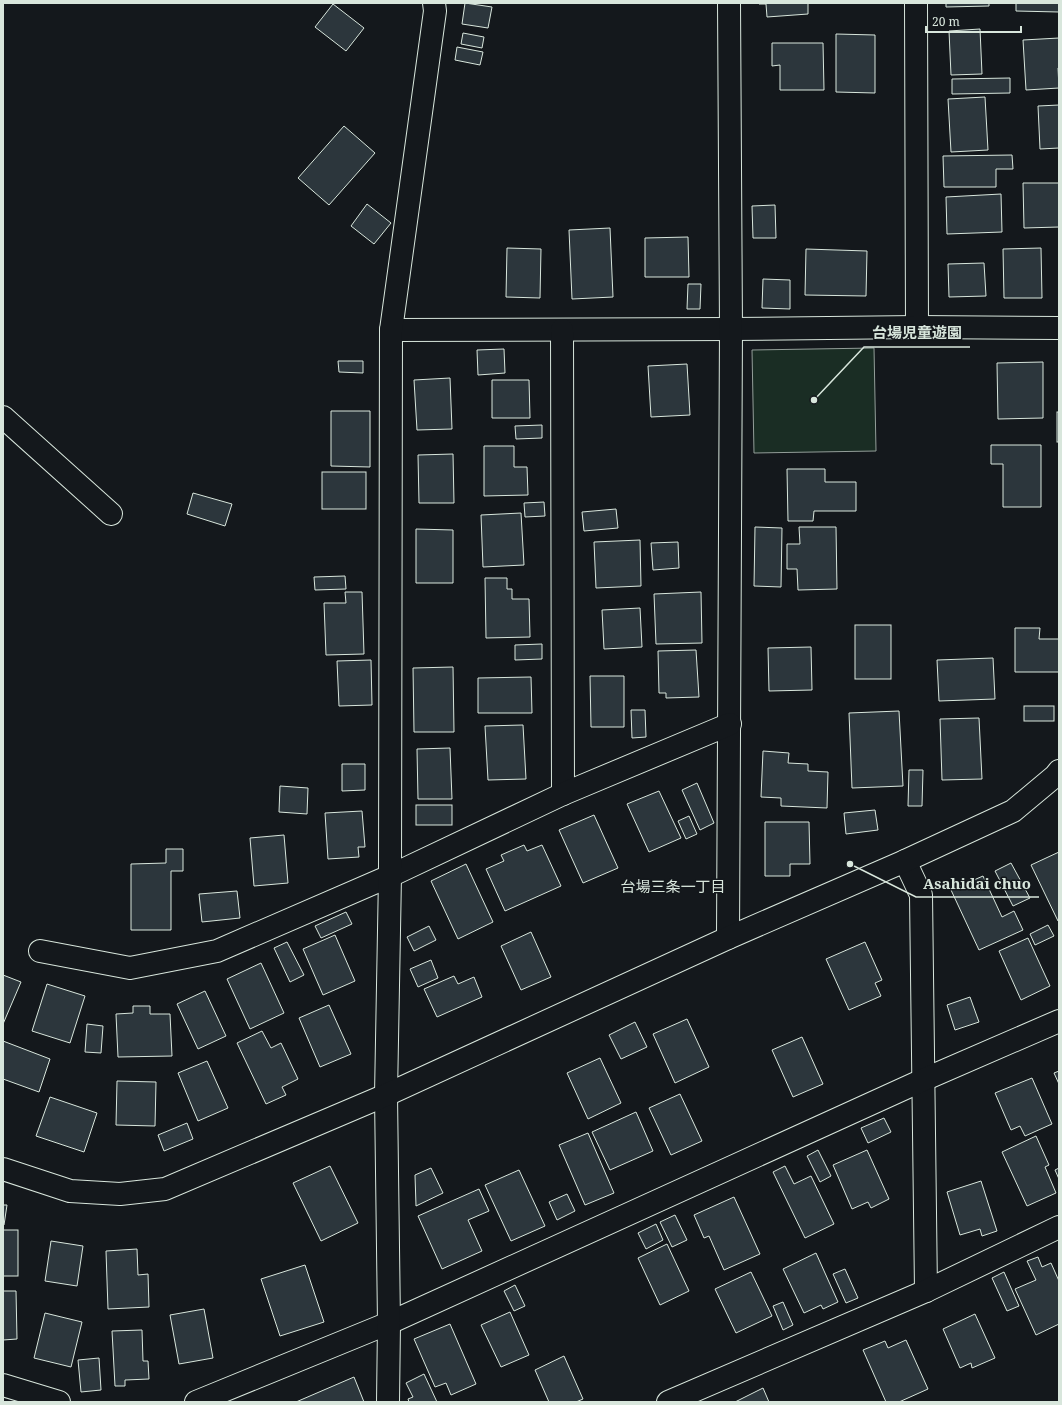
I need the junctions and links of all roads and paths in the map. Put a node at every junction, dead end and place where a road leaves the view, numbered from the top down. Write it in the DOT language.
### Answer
graph roads {
  1 [pos="434,3"];
  2 [pos="729,3"];
  3 [pos="916,3"];
  4 [pos="917,327"];
  5 [pos="1059,328"];
  6 [pos="391,330"];
  7 [pos="562,330"];
  8 [pos="731,330"];
  9 [pos="3,416"];
  10 [pos="111,514"];
  11 [pos="730,724"];
  12 [pos="1059,770"];
  13 [pos="563,794"];
  14 [pos="905,862"];
  15 [pos="390,876"];
  16 [pos="728,938"];
  17 [pos="40,951"];
  18 [pos="1059,1021"];
  19 [pos="923,1080"];
  20 [pos="386,1095"];
  21 [pos="3,1169"];
  22 [pos="1059,1227"];
  23 [pos="926,1291"];
  24 [pos="389,1323"];
  25 [pos="3,1385"];
  26 [pos="59,1402"];
  27 [pos="196,1402"];
  28 [pos="388,1402"];
  29 [pos="668,1402"];
  1 -- 6 [label="street"];
  2 -- 8 [label="street"];
  3 -- 4 [label="street"];
  4 -- 5 [label="street"];
  4 -- 8 [label="street"];
  6 -- 7 [label="street"];
  6 -- 15 [label="street"];
  7 -- 8 [label="street"];
  7 -- 13 [label="street"];
  8 -- 11 [label="street"];
  9 -- 10 [label="street"];
  11 -- 13 [label="street"];
  11 -- 16 [label="street"];
  12 -- 14 [label="street"];
  13 -- 15 [label="street"];
  14 -- 16 [label="street"];
  14 -- 19 [label="street"];
  15 -- 17 [label="street"];
  15 -- 20 [label="street"];
  16 -- 20 [label="street"];
  18 -- 19 [label="street"];
  19 -- 23 [label="street"];
  19 -- 24 [label="street"];
  20 -- 21 [label="street"];
  20 -- 24 [label="street"];
  22 -- 23 [label="street"];
  23 -- 29 [label="street"];
  24 -- 27 [label="street"];
  24 -- 28 [label="street"];
  25 -- 26 [label="street"];
}
